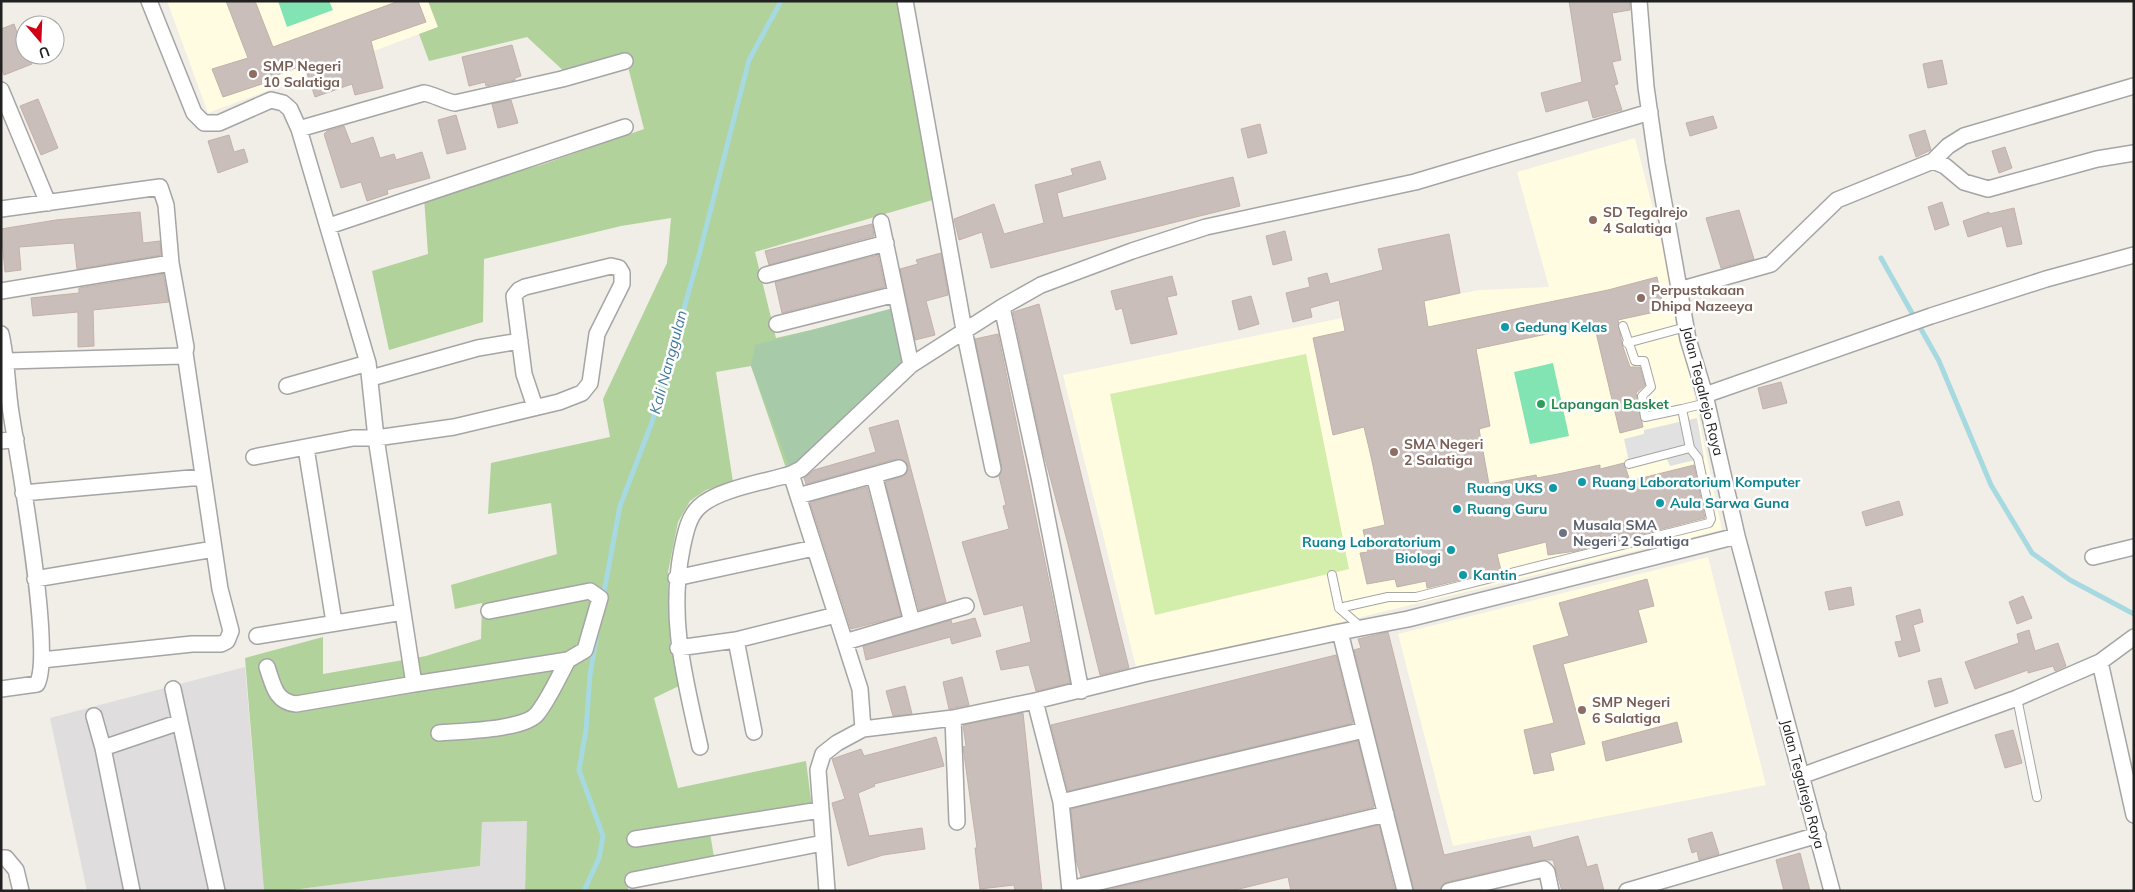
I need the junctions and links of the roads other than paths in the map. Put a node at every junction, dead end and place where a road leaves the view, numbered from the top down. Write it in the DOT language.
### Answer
graph roads {
  1 [pos="149,1"];
  2 [pos="905,1"];
  3 [pos="1639,1"];
  4 [pos="625,61"];
  5 [pos="2134,86"];
  6 [pos="2,94"];
  7 [pos="1650,112"];
  8 [pos="625,127"];
  9 [pos="299,129"];
  10 [pos="2134,153"];
  11 [pos="1933,161"];
  12 [pos="48,203"];
  13 [pos="1,209"];
  14 [pos="881,222"];
  15 [pos="329,226"];
  16 [pos="886,243"];
  17 [pos="2134,255"];
  18 [pos="171,263"];
  19 [pos="766,275"];
  20 [pos="1679,290"];
  21 [pos="1,292"];
  22 [pos="896,294"];
  23 [pos="1002,307"];
  24 [pos="777,324"];
  25 [pos="1623,326"];
  26 [pos="1686,327"];
  27 [pos="964,330"];
  28 [pos="1,334"];
  29 [pos="520,341"];
  30 [pos="1627,343"];
  31 [pos="185,353"];
  32 [pos="7,362"];
  33 [pos="368,363"];
  34 [pos="911,365"];
  35 [pos="371,378"];
  36 [pos="287,386"];
  37 [pos="1706,399"];
  38 [pos="535,407"];
  39 [pos="1682,409"];
  40 [pos="6,413"];
  41 [pos="376,438"];
  42 [pos="9,440"];
  43 [pos="306,448"];
  44 [pos="1690,448"];
  45 [pos="254,457"];
  46 [pos="1629,464"];
  47 [pos="899,468"];
  48 [pos="993,469"];
  49 [pos="791,474"];
  50 [pos="874,476"];
  51 [pos="202,477"];
  52 [pos="23,493"];
  53 [pos="798,496"];
  54 [pos="1736,536"];
  55 [pos="814,548"];
  56 [pos="2134,548"];
  57 [pos="214,549"];
  58 [pos="2093,557"];
  59 [pos="1332,575"];
  60 [pos="676,578"];
  61 [pos="35,579"];
  62 [pos="966,606"];
  63 [pos="1339,608"];
  64 [pos="488,611"];
  65 [pos="403,612"];
  66 [pos="836,615"];
  67 [pos="334,622"];
  68 [pos="912,622"];
  69 [pos="1362,628"];
  70 [pos="1340,632"];
  71 [pos="257,636"];
  72 [pos="2134,637"];
  73 [pos="736,640"];
  74 [pos="846,642"];
  75 [pos="678,648"];
  76 [pos="42,660"];
  77 [pos="568,660"];
  78 [pos="2100,662"];
  79 [pos="267,667"];
  80 [pos="414,684"];
  81 [pos="1,689"];
  82 [pos="173,689"];
  83 [pos="1081,690"];
  84 [pos="2016,698"];
  85 [pos="1035,701"];
  86 [pos="94,716"];
  87 [pos="953,718"];
  88 [pos="180,722"];
  89 [pos="863,729"];
  90 [pos="1364,730"];
  91 [pos="754,732"];
  92 [pos="439,733"];
  93 [pos="700,747"];
  94 [pos="103,748"];
  95 [pos="1801,776"];
  96 [pos="2037,797"];
  97 [pos="1060,802"];
  98 [pos="820,810"];
  99 [pos="1386,814"];
  100 [pos="2134,815"];
  101 [pos="957,822"];
  102 [pos="1818,835"];
  103 [pos="635,839"];
  104 [pos="823,843"];
  105 [pos="1,858"];
  106 [pos="634,880"];
  107 [pos="1482,887"];
  108 [pos="1070,890"];
  109 [pos="22,891"];
  110 [pos="132,891"];
  111 [pos="217,891"];
  112 [pos="827,891"];
  113 [pos="1405,891"];
  114 [pos="1449,891"];
  115 [pos="1551,891"];
  116 [pos="1627,891"];
  117 [pos="1832,891"];
  1 -- 9 [label="street"];
  2 -- 27 [label="street"];
  3 -- 7 [label="street, Jalan Tegalrejo Raya"];
  4 -- 9 [label="street"];
  5 -- 11 [label="street"];
  6 -- 12 [label="street"];
  7 -- 20 [label="street, Jalan Tegalrejo Raya"];
  7 -- 23 [label="street"];
  8 -- 15 [label="street"];
  9 -- 15 [label="street"];
  10 -- 11 [label="street"];
  11 -- 20 [label="street"];
  12 -- 13 [label="street"];
  12 -- 18 [label="street"];
  14 -- 16 [label="street"];
  15 -- 33 [label="street"];
  16 -- 19 [label="street"];
  16 -- 22 [label="street"];
  17 -- 37 [label="street"];
  18 -- 21 [label="street"];
  18 -- 31 [label="street"];
  20 -- 26 [label="street, Jalan Tegalrejo Raya"];
  22 -- 24 [label="street"];
  22 -- 34 [label="street"];
  23 -- 27 [label="street"];
  23 -- 83 [label="street"];
  25 -- 30 [label="lane"];
  26 -- 30 [label="lane"];
  26 -- 37 [label="street, Jalan Tegalrejo Raya"];
  27 -- 34 [label="street"];
  27 -- 48 [label="street"];
  28 -- 32 [label="street"];
  29 -- 35 [label="street"];
  29 -- 38 [label="street"];
  29 -- 38 [label="street"];
  30 -- 39 [label="lane"];
  31 -- 32 [label="street"];
  31 -- 51 [label="street"];
  32 -- 40 [label="street"];
  33 -- 35 [label="street"];
  33 -- 36 [label="street"];
  34 -- 49 [label="street"];
  35 -- 41 [label="street"];
  37 -- 39 [label="lane"];
  37 -- 54 [label="street, Jalan Tegalrejo Raya"];
  38 -- 41 [label="street"];
  39 -- 44 [label="lane"];
  40 -- 42 [label="street"];
  41 -- 43 [label="street"];
  41 -- 65 [label="street"];
  42 -- 52 [label="street"];
  43 -- 45 [label="street"];
  43 -- 67 [label="street"];
  44 -- 46 [label="lane"];
  44 -- 63 [label="lane"];
  47 -- 50 [label="street"];
  49 -- 53 [label="street"];
  49 -- 60 [label="street"];
  50 -- 53 [label="street"];
  50 -- 68 [label="street"];
  51 -- 52 [label="street"];
  51 -- 57 [label="street"];
  52 -- 61 [label="street"];
  53 -- 55 [label="street"];
  54 -- 69 [label="street"];
  54 -- 95 [label="street, Jalan Tegalrejo Raya"];
  55 -- 60 [label="street"];
  55 -- 66 [label="street"];
  56 -- 58 [label="street"];
  57 -- 61 [label="street"];
  57 -- 76 [label="street"];
  59 -- 63 [label="lane"];
  60 -- 75 [label="street"];
  61 -- 76 [label="street"];
  62 -- 68 [label="street"];
  63 -- 69 [label="lane"];
  64 -- 77 [label="street"];
  65 -- 67 [label="street"];
  65 -- 80 [label="street"];
  66 -- 73 [label="street"];
  66 -- 74 [label="street"];
  67 -- 71 [label="street"];
  68 -- 74 [label="street"];
  69 -- 70 [label="street"];
  70 -- 83 [label="street"];
  70 -- 90 [label="street"];
  72 -- 78 [label="street"];
  73 -- 75 [label="street"];
  73 -- 91 [label="street"];
  74 -- 89 [label="street"];
  75 -- 93 [label="street"];
  76 -- 81 [label="street"];
  77 -- 80 [label="street"];
  77 -- 92 [label="street"];
  78 -- 84 [label="street"];
  78 -- 100 [label="street"];
  79 -- 80 [label="street"];
  82 -- 88 [label="street"];
  83 -- 85 [label="street"];
  84 -- 95 [label="street"];
  84 -- 96 [label="lane"];
  85 -- 87 [label="street"];
  85 -- 97 [label="street"];
  86 -- 94 [label="street"];
  87 -- 89 [label="street"];
  87 -- 101 [label="street"];
  88 -- 94 [label="street"];
  88 -- 111 [label="street"];
  89 -- 98 [label="street"];
  90 -- 97 [label="street"];
  90 -- 99 [label="street"];
  94 -- 110 [label="street"];
  95 -- 102 [label="street, Jalan Tegalrejo Raya"];
  97 -- 108 [label="street"];
  98 -- 103 [label="street"];
  98 -- 104 [label="street"];
  99 -- 108 [label="street"];
  99 -- 113 [label="street"];
  102 -- 116 [label="street"];
  102 -- 117 [label="street, Jalan Tegalrejo Raya"];
  104 -- 106 [label="street"];
  104 -- 112 [label="street"];
  105 -- 109 [label="street"];
  107 -- 114 [label="street"];
  107 -- 115 [label="street"];
}
